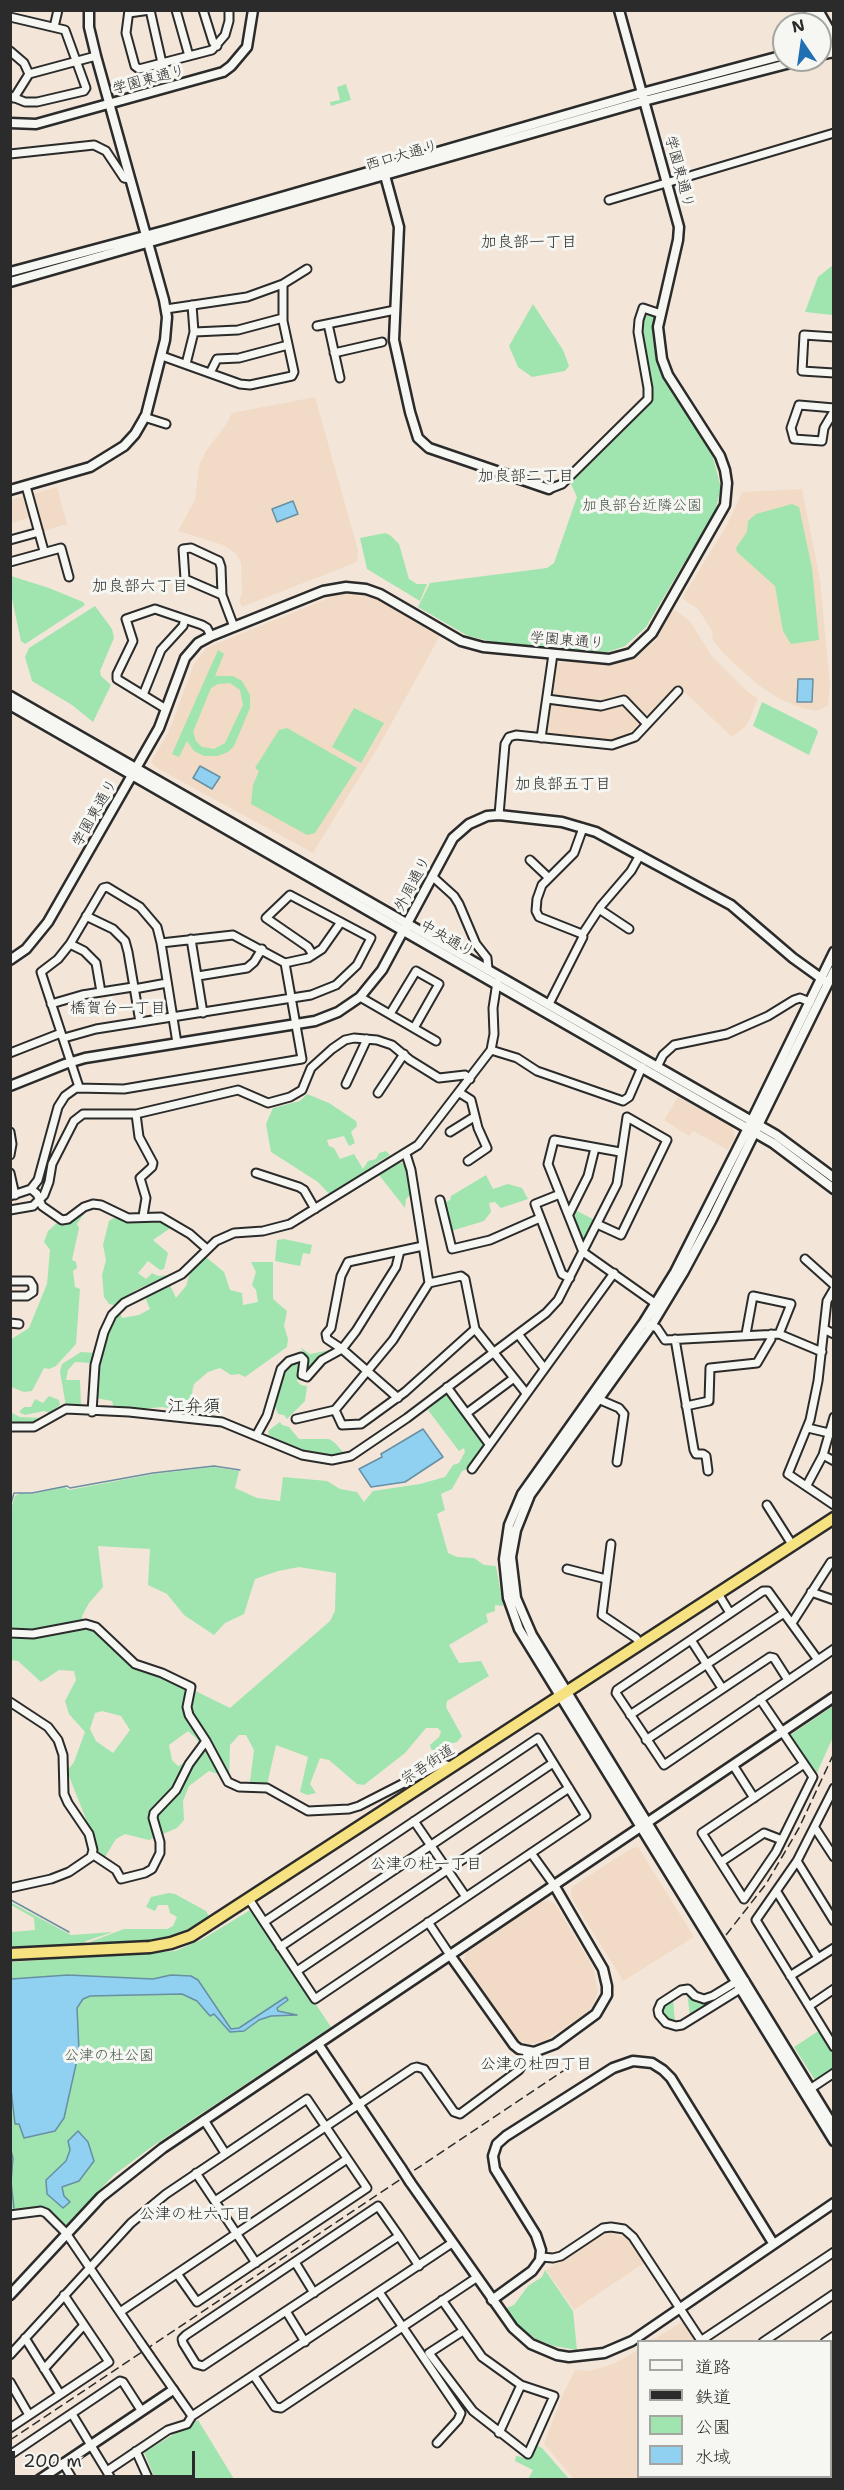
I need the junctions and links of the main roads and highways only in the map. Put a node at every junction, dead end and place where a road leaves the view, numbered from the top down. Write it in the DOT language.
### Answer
graph roads {
  1 [pos="834,1518"];
  2 [pos="10,1954"];
  1 -- 2 [label="highway, 宗吾街道"];
}
